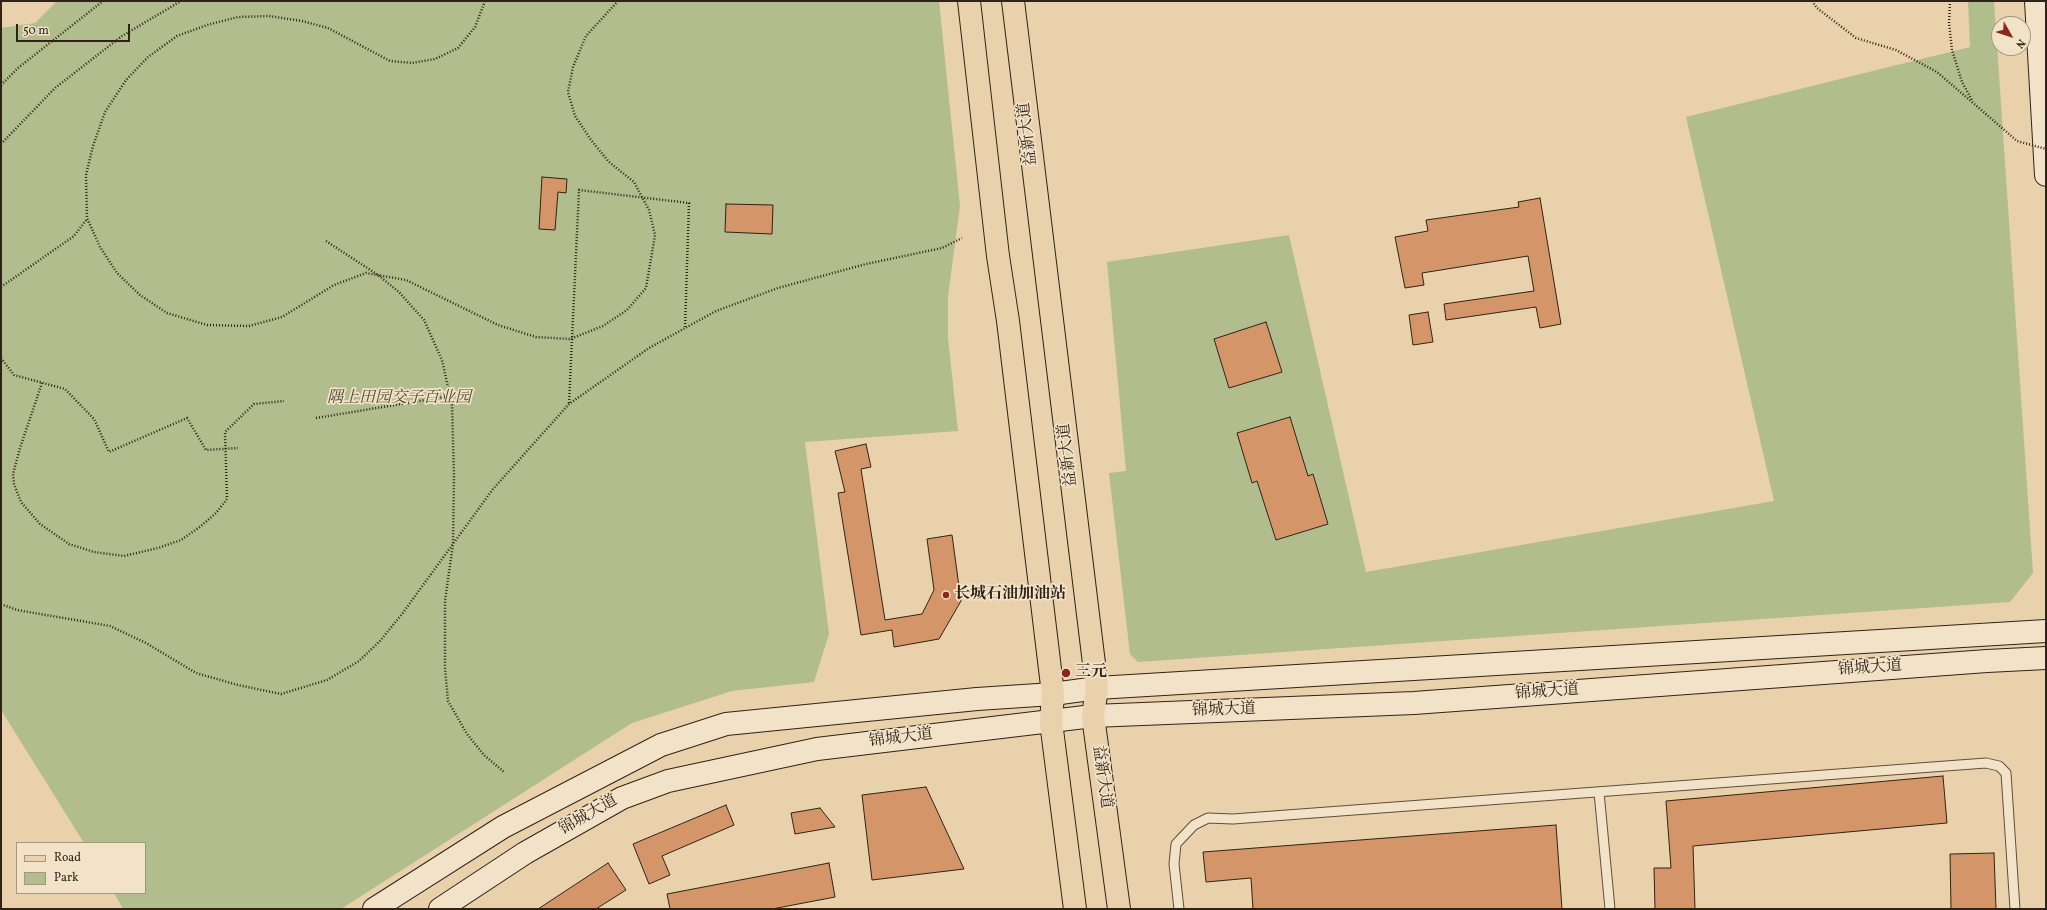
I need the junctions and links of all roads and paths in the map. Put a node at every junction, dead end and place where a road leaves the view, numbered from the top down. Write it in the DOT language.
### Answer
graph roads {
  1 [pos="103,1"];
  2 [pos="181,1"];
  3 [pos="485,1"];
  4 [pos="618,1"];
  5 [pos="969,1"];
  6 [pos="1013,1"];
  7 [pos="1812,1"];
  8 [pos="1950,1"];
  9 [pos="2036,1"];
  10 [pos="1,85"];
  11 [pos="1972,102"];
  12 [pos="1,144"];
  13 [pos="2046,149"];
  14 [pos="2046,175"];
  15 [pos="643,198"];
  16 [pos="87,218"];
  17 [pos="962,238"];
  18 [pos="326,241"];
  19 [pos="378,275"];
  20 [pos="1,287"];
  21 [pos="685,328"];
  22 [pos="572,338"];
  23 [pos="1,358"];
  24 [pos="42,383"];
  25 [pos="450,396"];
  26 [pos="284,401"];
  27 [pos="569,404"];
  28 [pos="316,418"];
  29 [pos="238,448"];
  30 [pos="226,449"];
  31 [pos="453,544"];
  32 [pos="1,604"];
  33 [pos="2046,631"];
  34 [pos="2014,633"];
  35 [pos="2046,658"];
  36 [pos="2016,660"];
  37 [pos="1097,688"];
  38 [pos="1053,694"];
  39 [pos="1093,716"];
  40 [pos="1051,722"];
  41 [pos="504,772"];
  42 [pos="1599,792"];
  43 [pos="374,909"];
  44 [pos="440,909"];
  45 [pos="1075,909"];
  46 [pos="1119,909"];
  47 [pos="1178,909"];
  48 [pos="1610,909"];
  49 [pos="2015,909"];
  1 -- 10 [label="path"];
  2 -- 12 [label="path"];
  3 -- 16 [label="path"];
  4 -- 15 [label="path"];
  5 -- 38 [label="main road"];
  6 -- 37 [label="main road, 益新大道"];
  7 -- 11 [label="path"];
  8 -- 11 [label="path"];
  9 -- 14 [label="main road"];
  11 -- 13 [label="path, bridge"];
  15 -- 21 [label="path"];
  15 -- 22 [label="path"];
  15 -- 22 [label="path"];
  16 -- 19 [label="path"];
  16 -- 20 [label="path"];
  17 -- 21 [label="path"];
  18 -- 19 [label="path"];
  19 -- 22 [label="path"];
  19 -- 25 [label="path"];
  21 -- 27 [label="path"];
  22 -- 27 [label="path"];
  23 -- 24 [label="path"];
  24 -- 30 [label="path"];
  24 -- 30 [label="path"];
  25 -- 28 [label="path"];
  25 -- 31 [label="path"];
  26 -- 30 [label="path"];
  27 -- 31 [label="path"];
  29 -- 30 [label="path"];
  31 -- 32 [label="path"];
  31 -- 41 [label="path"];
  33 -- 34 [label="main road, 锦城大道"];
  34 -- 36 [label="main road"];
  34 -- 37 [label="main road, 锦城大道"];
  35 -- 36 [label="main road, 锦城大道"];
  36 -- 39 [label="main road, 锦城大道"];
  37 -- 38 [label="main road, 锦城大道"];
  37 -- 39 [label="main road, 益新大道"];
  38 -- 40 [label="main road"];
  38 -- 43 [label="main road, 锦城大道"];
  39 -- 40 [label="main road, 锦城大道"];
  39 -- 46 [label="main road, 益新大道"];
  40 -- 44 [label="main road, 锦城大道"];
  40 -- 45 [label="main road"];
  42 -- 47 [label="lane"];
  42 -- 48 [label="lane"];
  42 -- 49 [label="lane"];
}
